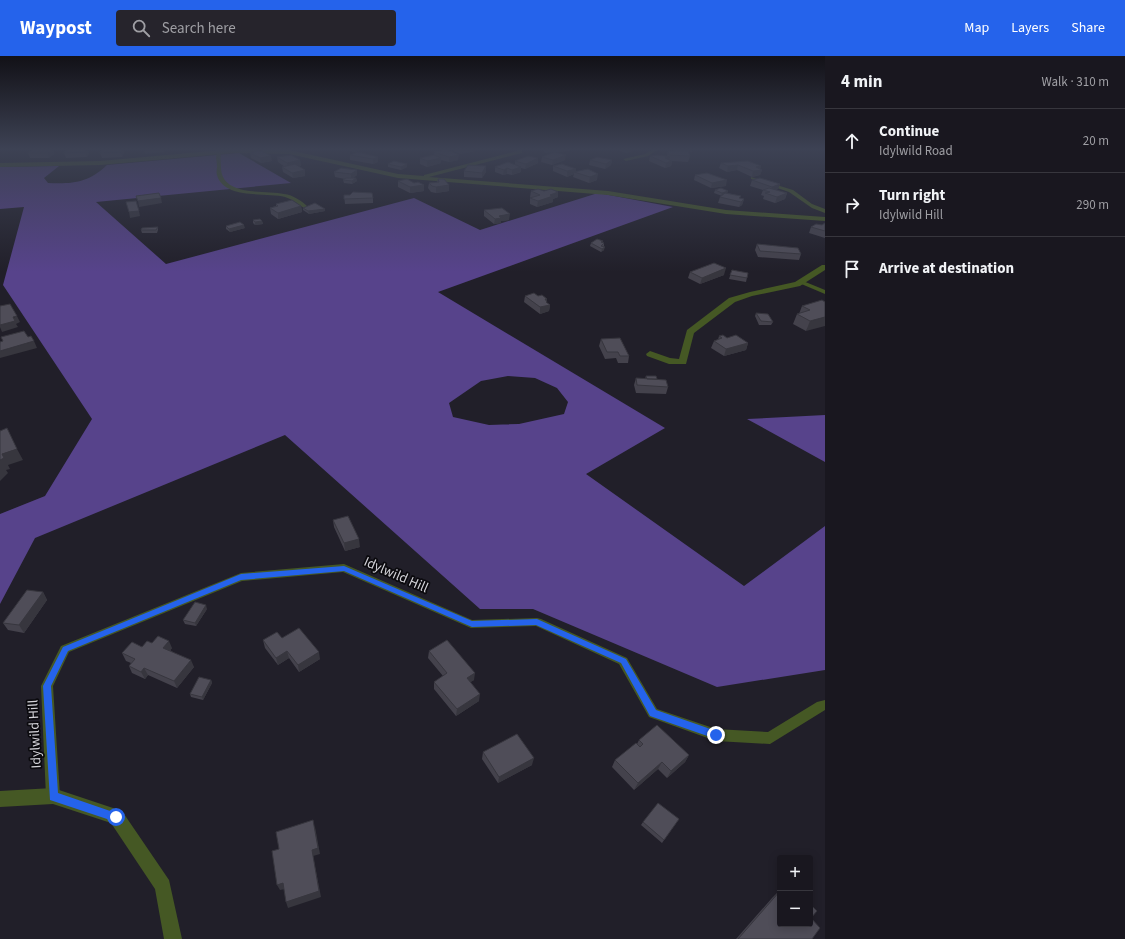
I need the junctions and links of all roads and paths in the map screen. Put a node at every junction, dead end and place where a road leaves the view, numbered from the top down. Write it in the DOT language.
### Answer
graph roads {
  1 [pos="239,190"];
  2 [pos="573,190"];
  3 [pos="789,190"];
  4 [pos="306,207"];
  5 [pos="825,210"];
  6 [pos="825,219"];
  7 [pos="825,268"];
  8 [pos="801,282"];
  9 [pos="825,292"];
  10 [pos="650,354"];
  11 [pos="825,705"];
  12 [pos="53,796"];
  13 [pos="0,799"];
  14 [pos="173,939"];
  1 -- 4 [label="lane"];
  2 -- 6 [label="street"];
  3 -- 5 [label="lane"];
  7 -- 8 [label="street"];
  8 -- 9 [label="lane"];
  8 -- 10 [label="street"];
  11 -- 12 [label="lane, Idylwild Hill"];
  12 -- 13 [label="street"];
  12 -- 14 [label="street"];
}
